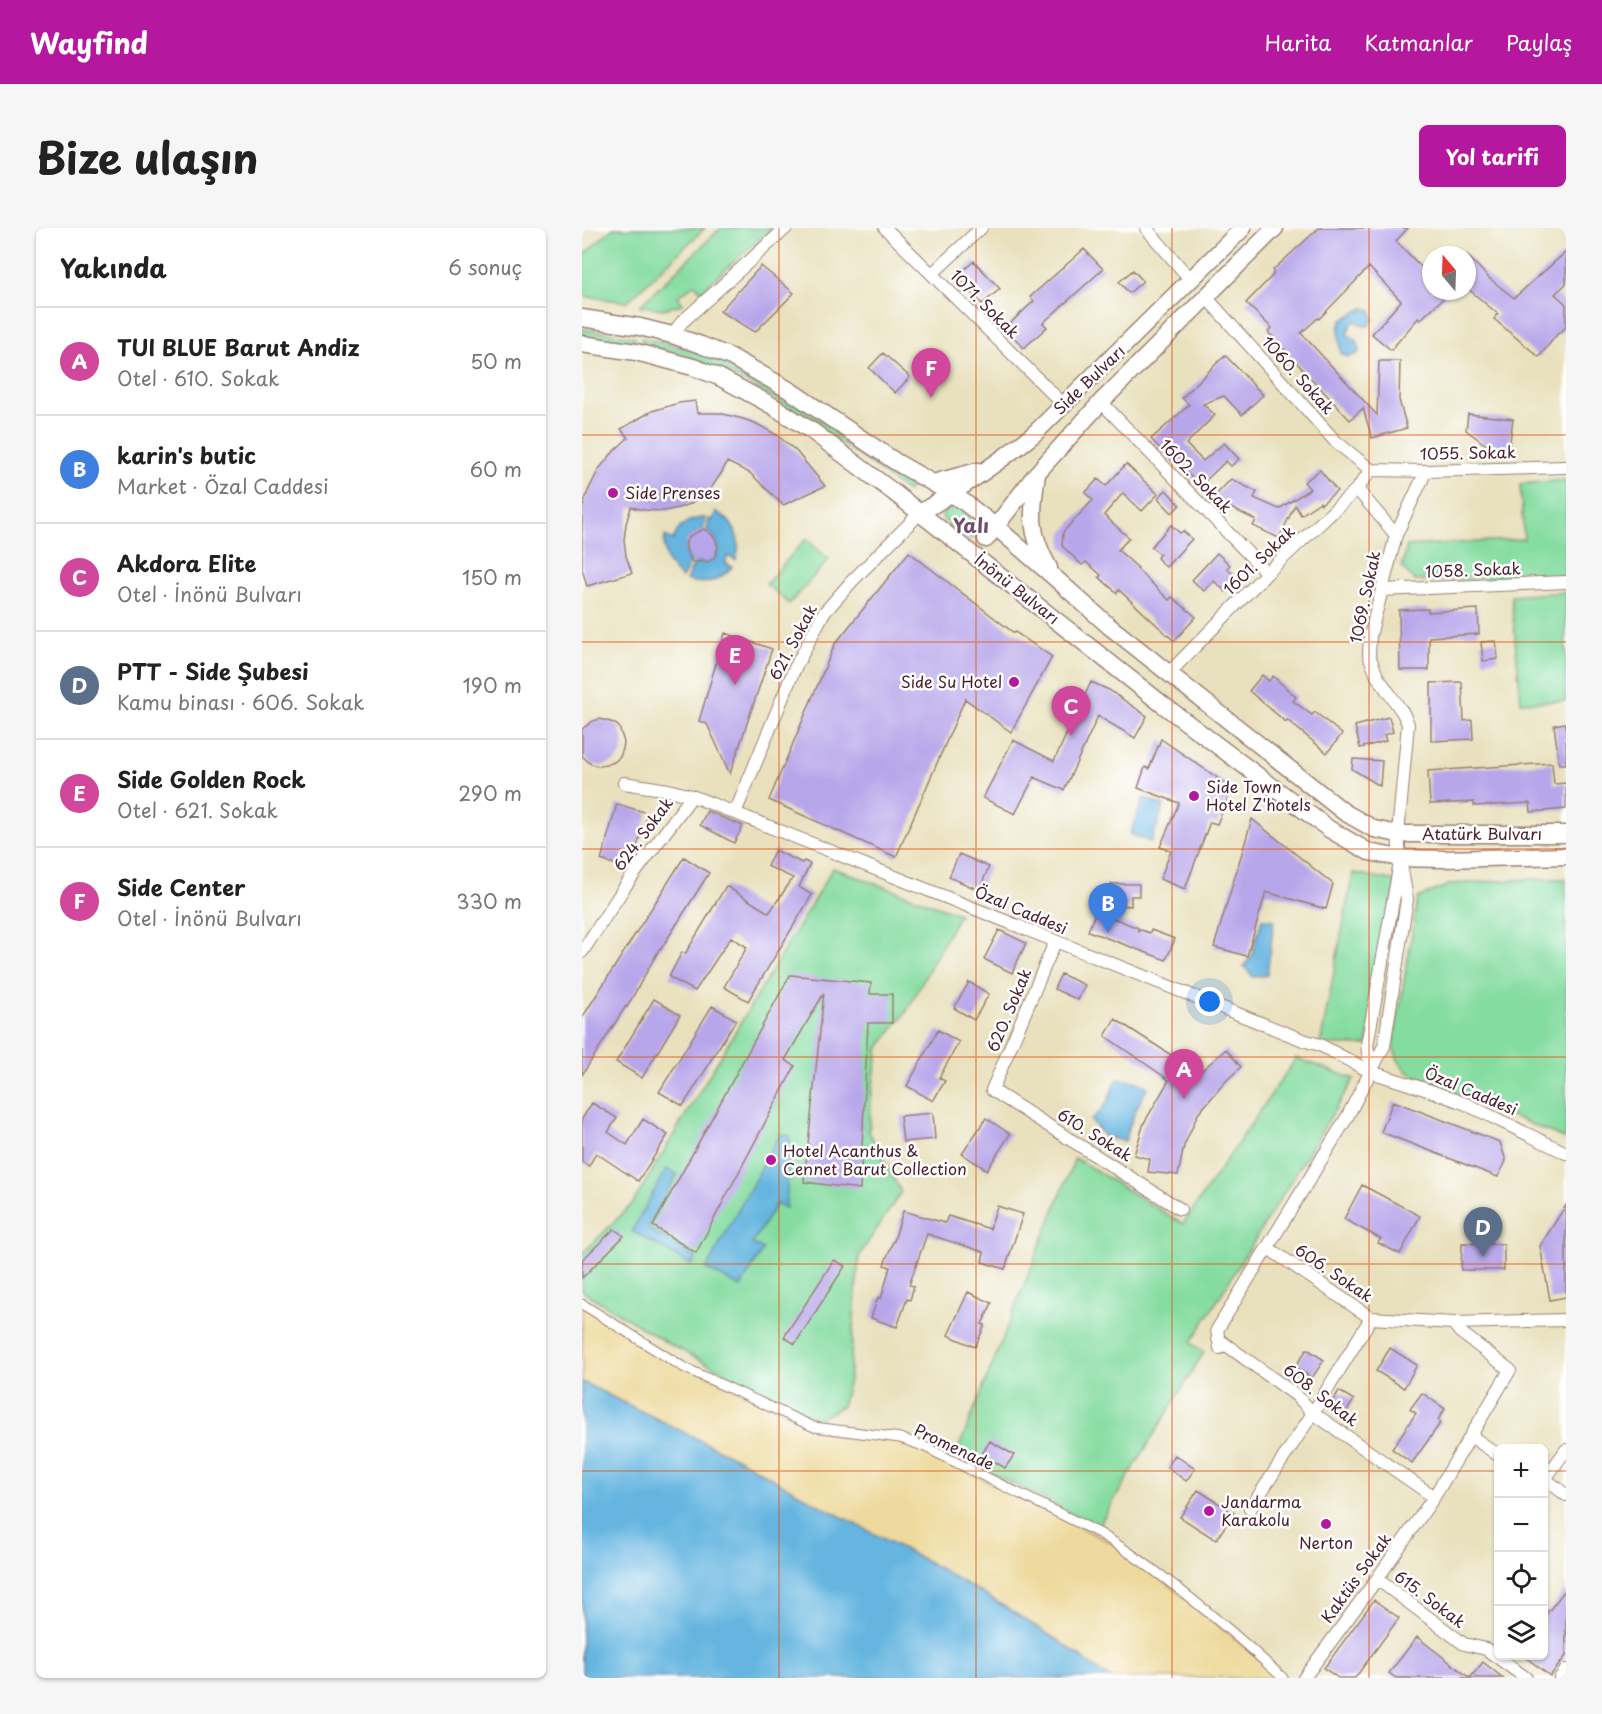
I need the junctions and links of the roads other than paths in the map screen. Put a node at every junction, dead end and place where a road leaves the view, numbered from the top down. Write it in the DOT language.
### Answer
graph roads {
  1 [pos="786,228"];
  2 [pos="885,228"];
  3 [pos="981,228"];
  4 [pos="1146,228"];
  5 [pos="1243,228"];
  6 [pos="1275,228"];
  7 [pos="932,274"];
  8 [pos="1191,280"];
  9 [pos="1206,297"];
  10 [pos="582,318"];
  11 [pos="672,334"];
  12 [pos="582,345"];
  13 [pos="1101,402"];
  14 [pos="1063,404"];
  15 [pos="1008,455"];
  16 [pos="1566,467"];
  17 [pos="1371,470"];
  18 [pos="1426,471"];
  19 [pos="1037,473"];
  20 [pos="933,483"];
  21 [pos="1357,489"];
  22 [pos="953,498"];
  23 [pos="920,513"];
  24 [pos="988,528"];
  25 [pos="941,530"];
  26 [pos="1396,535"];
  27 [pos="960,544"];
  28 [pos="1267,573"];
  29 [pos="1054,576"];
  30 [pos="1566,582"];
  31 [pos="1382,590"];
  32 [pos="1169,673"];
  33 [pos="624,783"];
  34 [pos="692,796"];
  35 [pos="735,813"];
  36 [pos="1398,834"];
  37 [pos="1566,834"];
  38 [pos="1566,856"];
  39 [pos="1400,858"];
  40 [pos="1055,942"];
  41 [pos="582,952"];
  42 [pos="1371,1072"];
  43 [pos="992,1090"];
  44 [pos="1566,1152"];
  45 [pos="1180,1209"];
  46 [pos="1268,1248"];
  47 [pos="582,1304"];
  48 [pos="1371,1318"];
  49 [pos="1566,1320"];
  50 [pos="1453,1323"];
  51 [pos="1313,1413"];
  52 [pos="1471,1436"];
  53 [pos="1566,1450"];
  54 [pos="1494,1452"];
  55 [pos="1548,1474"];
  56 [pos="1548,1482"];
  57 [pos="1566,1495"];
  58 [pos="1434,1497"];
  59 [pos="1250,1509"];
  60 [pos="1377,1579"];
  61 [pos="1566,1670"];
  62 [pos="1283,1678"];
  63 [pos="1304,1678"];
  64 [pos="1526,1678"];
  65 [pos="1560,1678"];
  1 -- 11 [label="street"];
  2 -- 7 [label="street, 1071. Sokak"];
  3 -- 7 [label="street"];
  4 -- 8 [label="street"];
  5 -- 8 [label="main road, Side Bulvarı"];
  6 -- 9 [label="main road, Side Bulvarı"];
  7 -- 14 [label="street, 1071. Sokak"];
  8 -- 14 [label="main road, Side Bulvarı"];
  9 -- 13 [label="main road, Side Bulvarı"];
  9 -- 17 [label="street, 1060. Sokak"];
  10 -- 11 [label="main road, İnönü Bulvarı"];
  11 -- 20 [label="main road, İnönü Bulvarı"];
  12 -- 23 [label="main road, İnönü Bulvarı"];
  13 -- 19 [label="main road, Side Bulvarı"];
  13 -- 28 [label="street, 1602. Sokak"];
  14 -- 15 [label="main road, Side Bulvarı"];
  15 -- 20 [label="main road"];
  15 -- 22 [label="main road, Side Bulvarı"];
  16 -- 18 [label="street, 1055. Sokak"];
  17 -- 18 [label="street, 1055. Sokak"];
  17 -- 21 [label="street, 1601. Sokak"];
  18 -- 26 [label="street, 1069. Sokak"];
  19 -- 24 [label="main road, Side Bulvarı"];
  19 -- 29 [label="main road"];
  20 -- 22 [label="main road, İnönü Bulvarı"];
  21 -- 26 [label="street"];
  21 -- 28 [label="street, 1601. Sokak"];
  22 -- 23 [label="main road, Side Bulvarı"];
  22 -- 24 [label="main road, İnönü Bulvarı"];
  22 -- 25 [label="main road"];
  23 -- 25 [label="main road, İnönü Bulvarı"];
  23 -- 35 [label="street, 621. Sokak"];
  24 -- 27 [label="main road"];
  24 -- 29 [label="main road, İnönü Bulvarı"];
  25 -- 27 [label="main road, İnönü Bulvarı"];
  26 -- 31 [label="street, 1069. Sokak"];
  27 -- 39 [label="main road, İnönü Bulvarı"];
  28 -- 32 [label="street, 1601. Sokak"];
  29 -- 32 [label="main road, İnönü Bulvarı"];
  30 -- 31 [label="street, 1058. Sokak"];
  31 -- 36 [label="street, 1069. Sokak"];
  32 -- 36 [label="main road, İnönü Bulvarı"];
  33 -- 34 [label="street, Özal Caddesi"];
  34 -- 35 [label="street, Özal Caddesi"];
  34 -- 41 [label="street, 624. Sokak"];
  35 -- 40 [label="street, Özal Caddesi"];
  36 -- 37 [label="main road, Atatürk Bulvarı"];
  36 -- 39 [label="street, 1069. Sokak"];
  38 -- 39 [label="main road, Atatürk Bulvarı"];
  39 -- 42 [label="street, 1069. Sokak"];
  40 -- 42 [label="street, Özal Caddesi"];
  40 -- 43 [label="street, 620. Sokak"];
  42 -- 44 [label="street, Özal Caddesi"];
  42 -- 46 [label="street"];
  43 -- 45 [label="street, 610. Sokak"];
  46 -- 48 [label="street, 606. Sokak"];
  46 -- 51 [label="street, 608. Sokak"];
  47 -- 62 [label="street, Promenade"];
  48 -- 50 [label="street, 606. Sokak"];
  48 -- 51 [label="street"];
  49 -- 50 [label="street, 606. Sokak"];
  50 -- 52 [label="street, Kaktüs Sokak"];
  51 -- 58 [label="street, 608. Sokak"];
  51 -- 59 [label="street"];
  52 -- 54 [label="street"];
  52 -- 58 [label="street, Kaktüs Sokak"];
  53 -- 55 [label="street"];
  56 -- 57 [label="street"];
  58 -- 60 [label="street, Kaktüs Sokak"];
  60 -- 63 [label="street, Kaktüs Sokak"];
  60 -- 64 [label="street, 615. Sokak"];
  61 -- 65 [label="street"];
}
